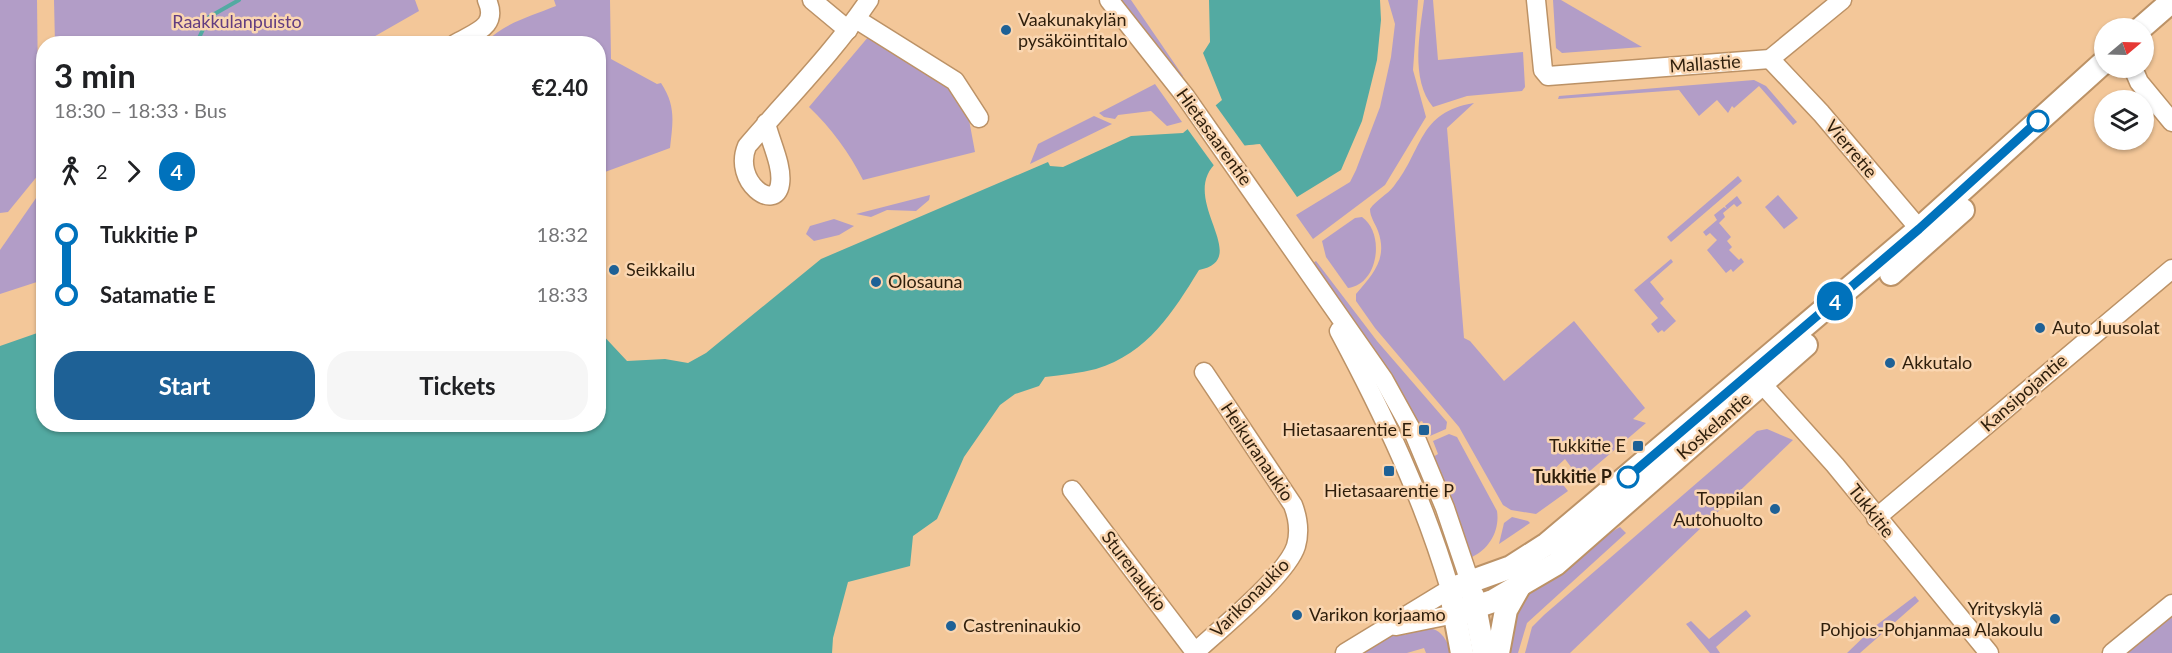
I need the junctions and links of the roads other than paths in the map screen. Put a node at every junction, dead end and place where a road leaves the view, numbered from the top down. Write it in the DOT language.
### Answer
graph roads {
  1 [pos="487,0"];
  2 [pos="812,0"];
  3 [pos="869,0"];
  4 [pos="1109,0"];
  5 [pos="1536,0"];
  6 [pos="1842,0"];
  7 [pos="2169,11"];
  8 [pos="852,24"];
  9 [pos="2154,26"];
  10 [pos="468,36"];
  11 [pos="1770,59"];
  12 [pos="2094,72"];
  13 [pos="2104,78"];
  14 [pos="2137,78"];
  15 [pos="979,118"];
  16 [pos="2172,122"];
  17 [pos="766,123"];
  18 [pos="1924,235"];
  19 [pos="2172,269"];
  20 [pos="1204,372"];
  21 [pos="1756,378"];
  22 [pos="1072,490"];
  23 [pos="1876,518"];
  24 [pos="1298,537"];
  25 [pos="1460,586"];
  26 [pos="1519,587"];
  27 [pos="2172,604"];
  28 [pos="1466,611"];
  29 [pos="1380,631"];
  30 [pos="1195,653"];
  31 [pos="1345,653"];
  32 [pos="1462,653"];
  33 [pos="1484,653"];
  34 [pos="1498,653"];
  35 [pos="1989,653"];
  36 [pos="2112,653"];
  1 -- 10 [label="street"];
  2 -- 8 [label="street"];
  3 -- 8 [label="street"];
  4 -- 25 [label="street, Hietasaarentie"];
  5 -- 11 [label="street, Mallastie"];
  6 -- 11 [label="street"];
  7 -- 9 [label="main road"];
  8 -- 15 [label="street"];
  8 -- 17 [label="street"];
  11 -- 18 [label="street, Vierretie"];
  12 -- 18 [label="main road, Koskelantie"];
  13 -- 18 [label="main road, Koskelantie"];
  14 -- 16 [label="street"];
  18 -- 21 [label="main road, Koskelantie"];
  19 -- 23 [label="street, Kansipojantie"];
  20 -- 24 [label="street, Heikuranaukio"];
  21 -- 23 [label="street, Tukkitie"];
  21 -- 25 [label="main road, Koskelantie"];
  21 -- 26 [label="main road, Koskelantie"];
  22 -- 30 [label="street, Sturenaukio"];
  23 -- 35 [label="street, Tukkitie"];
  24 -- 30 [label="street, Varikonaukio"];
  25 -- 28 [label="main road"];
  25 -- 29 [label="street"];
  26 -- 28 [label="main road, Koskelantie"];
  26 -- 34 [label="main road"];
  27 -- 36 [label="street"];
  28 -- 29 [label="street"];
  28 -- 32 [label="main road"];
  28 -- 33 [label="main road"];
  29 -- 31 [label="street"];
}
